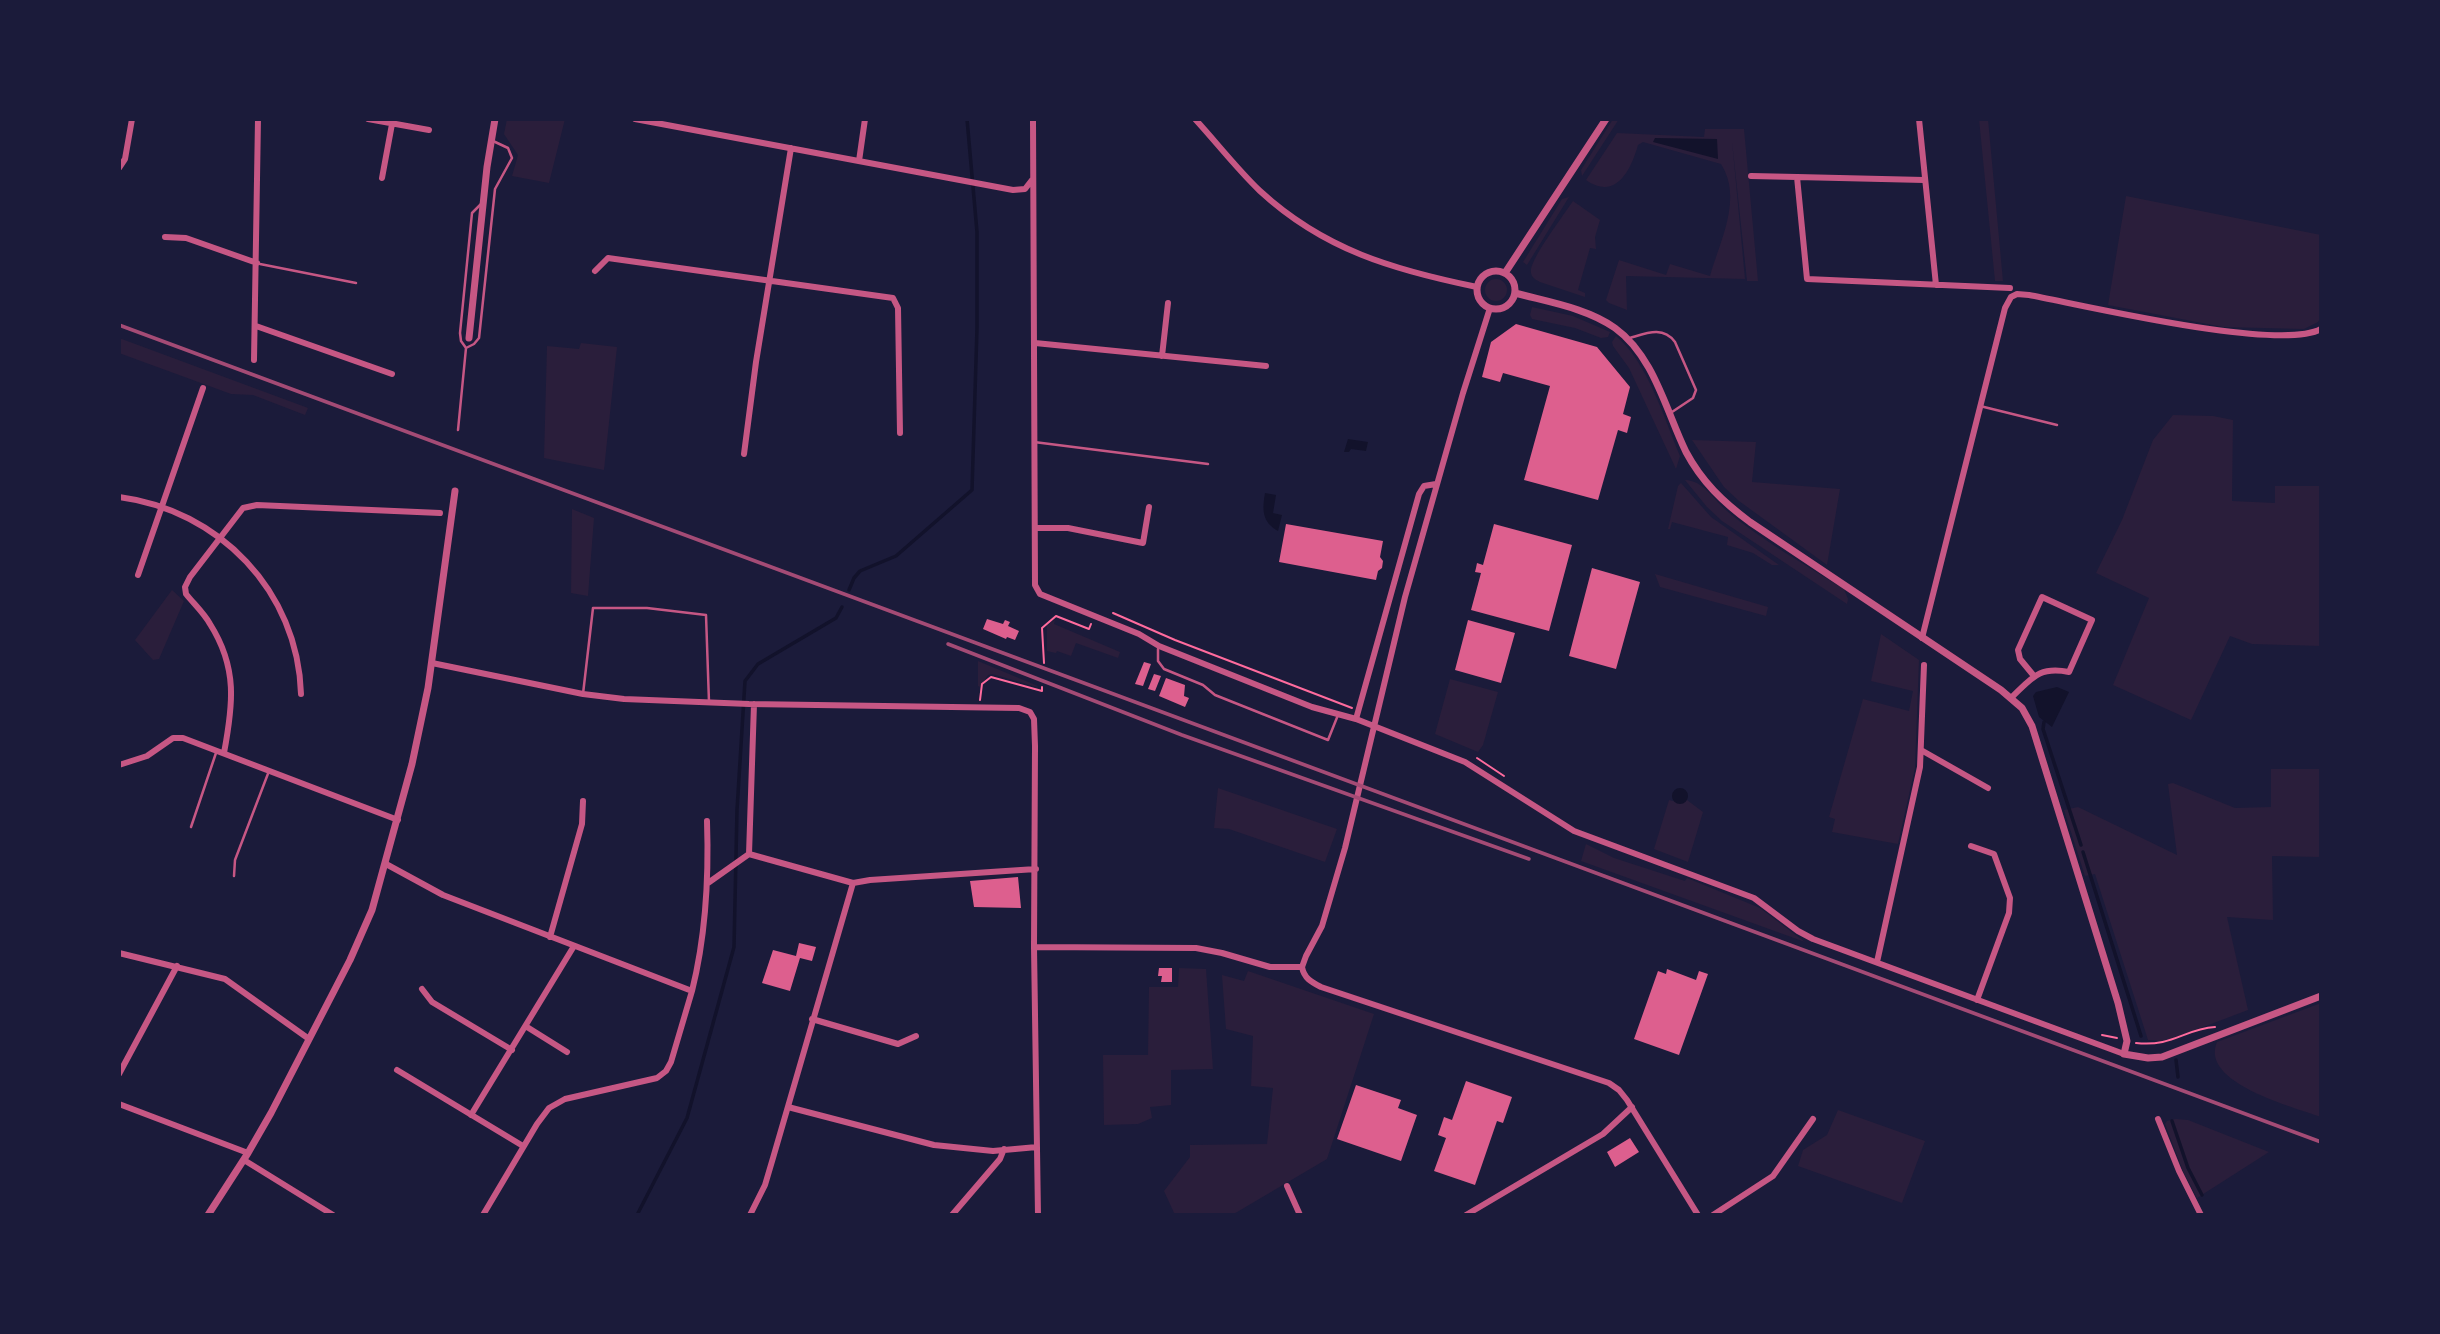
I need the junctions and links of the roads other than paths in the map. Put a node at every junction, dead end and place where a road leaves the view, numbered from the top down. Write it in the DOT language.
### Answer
graph roads {
  1 [pos="132,119"];
  2 [pos="258,119"];
  3 [pos="368,119"];
  4 [pos="495,119"];
  5 [pos="635,119"];
  6 [pos="865,119"];
  7 [pos="1033,119"];
  8 [pos="1195,119"];
  9 [pos="1606,119"];
  10 [pos="1919,119"];
  11 [pos="393,124"];
  12 [pos="429,130"];
  13 [pos="491,140"];
  14 [pos="791,148"];
  15 [pos="859,161"];
  16 [pos="119,168"];
  17 [pos="1751,176"];
  18 [pos="1797,177"];
  19 [pos="382,178"];
  20 [pos="1033,178"];
  21 [pos="1924,180"];
  22 [pos="483,202"];
  23 [pos="165,237"];
  24 [pos="257,263"];
  25 [pos="595,271"];
  26 [pos="1505,273"];
  27 [pos="770,279"];
  28 [pos="356,283"];
  29 [pos="1936,285"];
  30 [pos="1477,287"];
  31 [pos="2010,288"];
  32 [pos="1515,293"];
  33 [pos="1168,303"];
  34 [pos="1490,308"];
  35 [pos="256,326"];
  36 [pos="2321,329"];
  37 [pos="469,338"];
  38 [pos="1627,338"];
  39 [pos="1035,343"];
  40 [pos="466,348"];
  41 [pos="1162,356"];
  42 [pos="254,360"];
  43 [pos="1266,366"];
  44 [pos="392,373"];
  45 [pos="203,388"];
  46 [pos="1980,406"];
  47 [pos="1669,414"];
  48 [pos="2057,425"];
  49 [pos="458,430"];
  50 [pos="900,433"];
  51 [pos="1034,442"];
  52 [pos="744,454"];
  53 [pos="1208,464"];
  54 [pos="1436,484"];
  55 [pos="455,491"];
  56 [pos="119,497"];
  57 [pos="162,507"];
  58 [pos="1149,507"];
  59 [pos="440,513"];
  60 [pos="1035,528"];
  61 [pos="220,537"];
  62 [pos="138,575"];
  63 [pos="1922,638"];
  64 [pos="1158,646"];
  65 [pos="432,663"];
  66 [pos="1924,665"];
  67 [pos="2034,676"];
  68 [pos="301,694"];
  69 [pos="583,694"];
  70 [pos="2011,697"];
  71 [pos="709,703"];
  72 [pos="751,704"];
  73 [pos="1338,715"];
  74 [pos="1356,719"];
  75 [pos="1921,750"];
  76 [pos="220,752"];
  77 [pos="119,765"];
  78 [pos="269,771"];
  79 [pos="1988,788"];
  80 [pos="583,801"];
  81 [pos="398,820"];
  82 [pos="707,821"];
  83 [pos="191,827"];
  84 [pos="1971,846"];
  85 [pos="748,855"];
  86 [pos="386,864"];
  87 [pos="1035,869"];
  88 [pos="234,876"];
  89 [pos="708,883"];
  90 [pos="853,883"];
  91 [pos="550,937"];
  92 [pos="574,946"];
  93 [pos="1034,947"];
  94 [pos="119,954"];
  95 [pos="1877,962"];
  96 [pos="177,966"];
  97 [pos="1302,967"];
  98 [pos="422,989"];
  99 [pos="692,991"];
  100 [pos="2321,996"];
  101 [pos="1977,1000"];
  102 [pos="812,1019"];
  103 [pos="527,1027"];
  104 [pos="916,1036"];
  105 [pos="309,1039"];
  106 [pos="512,1050"];
  107 [pos="566,1052"];
  108 [pos="2124,1054"];
  109 [pos="397,1070"];
  110 [pos="119,1074"];
  111 [pos="119,1104"];
  112 [pos="788,1107"];
  113 [pos="1632,1107"];
  114 [pos="471,1115"];
  115 [pos="1813,1119"];
  116 [pos="2158,1119"];
  117 [pos="523,1146"];
  118 [pos="1037,1147"];
  119 [pos="1004,1149"];
  120 [pos="246,1157"];
  121 [pos="1287,1186"];
  122 [pos="329,1214"];
  123 [pos="208,1215"];
  124 [pos="483,1215"];
  125 [pos="750,1215"];
  126 [pos="952,1215"];
  127 [pos="1038,1215"];
  128 [pos="1300,1215"];
  129 [pos="1466,1215"];
  130 [pos="1698,1215"];
  131 [pos="1713,1215"];
  132 [pos="2201,1215"];
  1 -- 16 [label="street"];
  2 -- 24 [label="street"];
  3 -- 11 [label="street"];
  4 -- 13 [label="street"];
  5 -- 14 [label="street"];
  6 -- 15 [label="street"];
  7 -- 20 [label="street"];
  8 -- 30 [label="street"];
  9 -- 26 [label="street"];
  10 -- 21 [label="street"];
  11 -- 12 [label="street"];
  11 -- 19 [label="street"];
  13 -- 22 [label="street"];
  13 -- 40 [label="lane"];
  14 -- 15 [label="street"];
  14 -- 27 [label="street"];
  15 -- 20 [label="street"];
  17 -- 18 [label="street"];
  18 -- 21 [label="street"];
  18 -- 29 [label="street"];
  20 -- 39 [label="street"];
  21 -- 29 [label="street"];
  22 -- 37 [label="street"];
  22 -- 40 [label="lane"];
  23 -- 24 [label="street"];
  24 -- 28 [label="lane"];
  24 -- 35 [label="street"];
  25 -- 27 [label="street"];
  26 -- 30 [label="street"];
  26 -- 32 [label="street"];
  27 -- 50 [label="street"];
  27 -- 52 [label="street"];
  29 -- 31 [label="street"];
  30 -- 34 [label="street"];
  32 -- 34 [label="street"];
  32 -- 38 [label="street"];
  33 -- 41 [label="street"];
  34 -- 54 [label="street"];
  35 -- 42 [label="street"];
  35 -- 44 [label="street"];
  36 -- 46 [label="street"];
  38 -- 47 [label="street"];
  38 -- 47 [label="lane"];
  39 -- 41 [label="street"];
  39 -- 51 [label="street"];
  40 -- 49 [label="lane"];
  41 -- 43 [label="street"];
  45 -- 57 [label="street"];
  46 -- 48 [label="lane"];
  46 -- 63 [label="street"];
  47 -- 63 [label="street"];
  51 -- 53 [label="lane"];
  51 -- 60 [label="street"];
  54 -- 74 [label="street"];
  54 -- 97 [label="street"];
  55 -- 65 [label="street"];
  56 -- 57 [label="street"];
  57 -- 61 [label="street"];
  57 -- 62 [label="street"];
  58 -- 60 [label="street"];
  59 -- 61 [label="street"];
  60 -- 64 [label="street"];
  61 -- 68 [label="street"];
  61 -- 76 [label="street"];
  63 -- 70 [label="street"];
  64 -- 73 [label="street"];
  64 -- 73 [label="lane"];
  65 -- 69 [label="street"];
  65 -- 81 [label="street"];
  66 -- 75 [label="street"];
  67 -- 67 [label="street"];
  67 -- 70 [label="street"];
  69 -- 71 [label="street"];
  69 -- 71 [label="lane"];
  70 -- 108 [label="street"];
  71 -- 72 [label="street"];
  72 -- 85 [label="street"];
  72 -- 87 [label="street"];
  73 -- 74 [label="street"];
  74 -- 95 [label="street"];
  75 -- 79 [label="street"];
  75 -- 95 [label="street"];
  76 -- 77 [label="street"];
  76 -- 78 [label="street"];
  76 -- 83 [label="lane"];
  78 -- 81 [label="street"];
  78 -- 88 [label="lane"];
  80 -- 91 [label="street"];
  81 -- 86 [label="street"];
  82 -- 89 [label="street"];
  84 -- 101 [label="street"];
  85 -- 89 [label="street"];
  85 -- 90 [label="street"];
  86 -- 91 [label="street"];
  86 -- 105 [label="street"];
  87 -- 90 [label="street"];
  87 -- 93 [label="street"];
  89 -- 99 [label="street"];
  90 -- 102 [label="street"];
  91 -- 92 [label="street"];
  92 -- 99 [label="street"];
  92 -- 103 [label="street"];
  93 -- 97 [label="street"];
  93 -- 118 [label="street"];
  94 -- 96 [label="street"];
  95 -- 101 [label="street"];
  96 -- 105 [label="street"];
  96 -- 110 [label="street"];
  97 -- 113 [label="street"];
  98 -- 106 [label="street"];
  99 -- 117 [label="street"];
  100 -- 108 [label="street"];
  101 -- 108 [label="street"];
  102 -- 104 [label="street"];
  102 -- 112 [label="street"];
  103 -- 106 [label="street"];
  103 -- 107 [label="street"];
  105 -- 120 [label="street"];
  106 -- 114 [label="street"];
  109 -- 114 [label="street"];
  111 -- 120 [label="street"];
  112 -- 119 [label="street"];
  112 -- 125 [label="street"];
  113 -- 129 [label="street"];
  113 -- 130 [label="street"];
  114 -- 117 [label="street"];
  115 -- 131 [label="street"];
  116 -- 132 [label="street"];
  117 -- 124 [label="street"];
  118 -- 119 [label="street"];
  118 -- 127 [label="street"];
  119 -- 126 [label="street"];
  120 -- 122 [label="street"];
  120 -- 123 [label="street"];
  121 -- 128 [label="street"];
}
